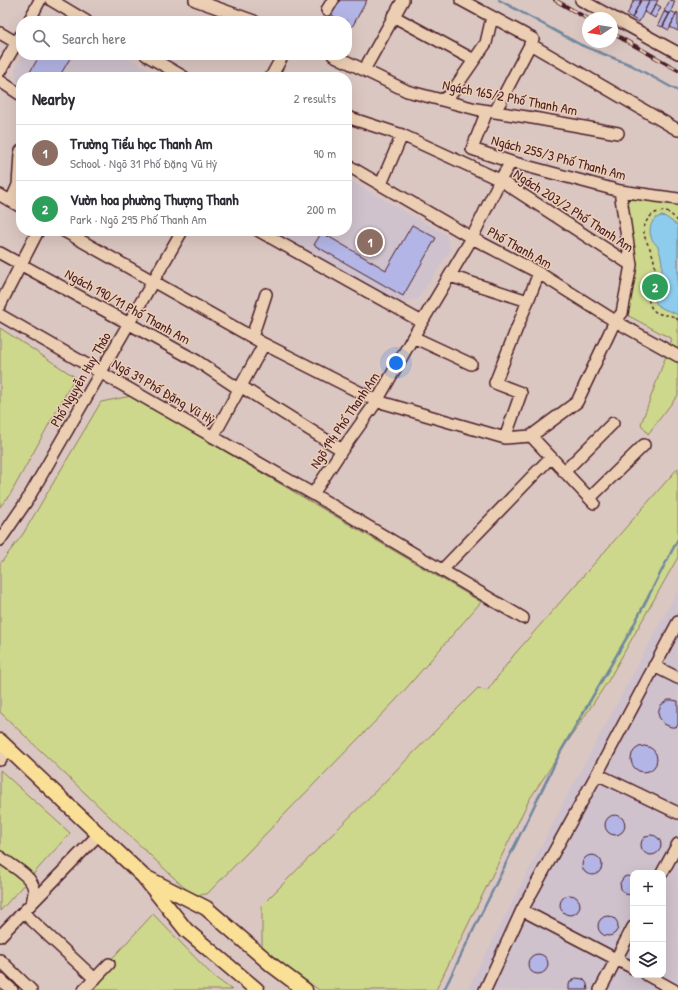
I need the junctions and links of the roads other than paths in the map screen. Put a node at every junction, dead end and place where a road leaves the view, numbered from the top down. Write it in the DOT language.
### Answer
graph roads {
  1 [pos="40,0"];
  2 [pos="51,0"];
  3 [pos="195,0"];
  4 [pos="402,0"];
  5 [pos="461,0"];
  6 [pos="581,0"];
  7 [pos="32,16"];
  8 [pos="78,16"];
  9 [pos="240,16"];
  10 [pos="394,16"];
  11 [pos="492,17"];
  12 [pos="0,33"];
  13 [pos="16,38"];
  14 [pos="532,42"];
  15 [pos="16,44"];
  16 [pos="678,53"];
  17 [pos="155,60"];
  18 [pos="280,60"];
  19 [pos="343,60"];
  20 [pos="474,60"];
  21 [pos="364,70"];
  22 [pos="0,71"];
  23 [pos="175,72"];
  24 [pos="274,72"];
  25 [pos="0,81"];
  26 [pos="16,92"];
  27 [pos="442,100"];
  28 [pos="491,111"];
  29 [pos="352,119"];
  30 [pos="678,130"];
  31 [pos="618,133"];
  32 [pos="402,135"];
  33 [pos="511,162"];
  34 [pos="352,168"];
  35 [pos="500,180"];
  36 [pos="381,184"];
  37 [pos="16,190"];
  38 [pos="620,190"];
  39 [pos="0,195"];
  40 [pos="678,199"];
  41 [pos="11,201"];
  42 [pos="16,204"];
  43 [pos="36,236"];
  44 [pos="73,236"];
  45 [pos="179,236"];
  46 [pos="268,236"];
  47 [pos="472,238"];
  48 [pos="0,253"];
  49 [pos="21,265"];
  50 [pos="632,265"];
  51 [pos="539,273"];
  52 [pos="450,276"];
  53 [pos="154,281"];
  54 [pos="266,294"];
  55 [pos="528,301"];
  56 [pos="0,305"];
  57 [pos="0,315"];
  58 [pos="616,321"];
  59 [pos="422,322"];
  60 [pos="129,324"];
  61 [pos="252,337"];
  62 [pos="413,337"];
  63 [pos="264,344"];
  64 [pos="678,356"];
  65 [pos="471,364"];
  66 [pos="101,372"];
  67 [pos="240,388"];
  68 [pos="377,401"];
  69 [pos="613,423"];
  70 [pos="531,436"];
  71 [pos="213,437"];
  72 [pos="505,438"];
  73 [pos="644,445"];
  74 [pos="342,450"];
  75 [pos="551,457"];
  76 [pos="564,472"];
  77 [pos="313,494"];
  78 [pos="0,540"];
  79 [pos="442,570"];
  80 [pos="523,618"];
  81 [pos="678,622"];
  82 [pos="654,666"];
  83 [pos="678,678"];
  84 [pos="4,744"];
  85 [pos="0,760"];
  86 [pos="597,774"];
  87 [pos="678,813"];
  88 [pos="99,834"];
  89 [pos="678,844"];
  90 [pos="0,857"];
  91 [pos="664,870"];
  92 [pos="144,876"];
  93 [pos="32,903"];
  94 [pos="522,910"];
  95 [pos="23,912"];
  96 [pos="630,932"];
  97 [pos="0,936"];
  98 [pos="616,958"];
  99 [pos="0,960"];
  100 [pos="109,964"];
  101 [pos="630,966"];
  102 [pos="652,978"];
  103 [pos="0,979"];
  104 [pos="95,979"];
  105 [pos="12,990"];
  106 [pos="31,990"];
  107 [pos="84,990"];
  108 [pos="257,990"];
  109 [pos="305,990"];
  110 [pos="485,990"];
  111 [pos="600,990"];
  112 [pos="674,990"];
  1 -- 7 [label="street"];
  2 -- 8 [label="street"];
  3 -- 9 [label="street"];
  4 -- 10 [label="street"];
  5 -- 11 [label="street"];
  6 -- 16 [label="street"];
  10 -- 20 [label="street"];
  10 -- 21 [label="street"];
  11 -- 14 [label="street"];
  11 -- 20 [label="street"];
  12 -- 13 [label="street"];
  14 -- 28 [label="street"];
  14 -- 30 [label="street"];
  15 -- 22 [label="street"];
  17 -- 23 [label="street"];
  18 -- 24 [label="street"];
  19 -- 21 [label="street, Ngách 165/2 Phố Thanh Am"];
  20 -- 27 [label="street"];
  21 -- 27 [label="street, Ngách 165/2 Phố Thanh Am"];
  25 -- 26 [label="street"];
  27 -- 28 [label="street, Ngách 165/2 Phố Thanh Am"];
  28 -- 31 [label="street, Ngách 165/2 Phố Thanh Am"];
  28 -- 33 [label="street, Ngách 255/3 Phố Thanh Am"];
  29 -- 32 [label="street, Ngách 203/2 Phố Thanh Am"];
  32 -- 35 [label="street, Ngách 203/2 Phố Thanh Am"];
  32 -- 36 [label="street"];
  33 -- 35 [label="street, Ngõ 194 Phố Thanh Am"];
  33 -- 38 [label="street, Ngách 255/3 Phố Thanh Am"];
  34 -- 36 [label="street, Phố Thanh Am"];
  35 -- 47 [label="street, Ngõ 194 Phố Thanh Am"];
  35 -- 50 [label="street, Ngách 203/2 Phố Thanh Am"];
  36 -- 47 [label="street, Phố Thanh Am"];
  37 -- 41 [label="street"];
  38 -- 40 [label="street, Ngách 255/3 Phố Thanh Am"];
  38 -- 50 [label="street"];
  39 -- 41 [label="street"];
  41 -- 42 [label="street"];
  43 -- 49 [label="street"];
  44 -- 53 [label="street"];
  45 -- 53 [label="street, Phố Nguyễn Huy Thảo"];
  46 -- 59 [label="street"];
  47 -- 51 [label="street, Phố Thanh Am"];
  47 -- 52 [label="street, Ngõ 194 Phố Thanh Am"];
  48 -- 49 [label="street, Ngách 190/11 Phố Thanh Am"];
  49 -- 56 [label="street"];
  49 -- 60 [label="street, Ngách 190/11 Phố Thanh Am"];
  50 -- 58 [label="street"];
  51 -- 55 [label="street"];
  51 -- 58 [label="street, Phố Thanh Am"];
  52 -- 55 [label="street"];
  52 -- 59 [label="street, Ngõ 194 Phố Thanh Am"];
  53 -- 60 [label="street, Phố Nguyễn Huy Thảo"];
  53 -- 61 [label="street"];
  54 -- 61 [label="street"];
  55 -- 72 [label="street"];
  57 -- 66 [label="street, Ngõ 39 Phố Đặng Vũ Hỷ"];
  58 -- 64 [label="street, Phố Thanh Am"];
  58 -- 70 [label="street"];
  59 -- 62 [label="street, Ngõ 194 Phố Thanh Am"];
  60 -- 66 [label="street, Phố Nguyễn Huy Thảo"];
  60 -- 67 [label="street, Ngách 190/11 Phố Thanh Am"];
  61 -- 63 [label="street"];
  62 -- 65 [label="street"];
  62 -- 68 [label="street, Ngõ 194 Phố Thanh Am"];
  63 -- 67 [label="street"];
  63 -- 68 [label="street"];
  66 -- 71 [label="street, Ngõ 39 Phố Đặng Vũ Hỷ"];
  66 -- 78 [label="street, Phố Nguyễn Huy Thảo"];
  67 -- 71 [label="street"];
  67 -- 74 [label="street, Ngách 190/11 Phố Thanh Am"];
  68 -- 72 [label="street"];
  68 -- 74 [label="street, Ngõ 194 Phố Thanh Am"];
  69 -- 76 [label="street"];
  70 -- 72 [label="street"];
  70 -- 75 [label="street"];
  71 -- 77 [label="street, Ngõ 39 Phố Đặng Vũ Hỷ"];
  73 -- 76 [label="street"];
  74 -- 77 [label="street, Ngõ 194 Phố Thanh Am"];
  75 -- 76 [label="street"];
  75 -- 79 [label="street"];
  77 -- 79 [label="street, Ngõ 39 Phố Đặng Vũ Hỷ"];
  79 -- 80 [label="street, Ngõ 39 Phố Đặng Vũ Hỷ"];
  81 -- 82 [label="street"];
  82 -- 83 [label="street"];
  82 -- 86 [label="street"];
  84 -- 85 [label="street"];
  84 -- 88 [label="main road"];
  86 -- 87 [label="street"];
  86 -- 94 [label="street"];
  88 -- 92 [label="main road"];
  88 -- 93 [label="street"];
  89 -- 91 [label="street"];
  90 -- 93 [label="street"];
  92 -- 108 [label="main road"];
  92 -- 109 [label="main road"];
  93 -- 95 [label="street"];
  94 -- 98 [label="street"];
  94 -- 110 [label="street"];
  95 -- 97 [label="street"];
  95 -- 104 [label="street"];
  96 -- 98 [label="street"];
  98 -- 101 [label="street"];
  98 -- 111 [label="street"];
  99 -- 106 [label="street"];
  100 -- 104 [label="street"];
  102 -- 112 [label="street"];
  103 -- 105 [label="street"];
  104 -- 107 [label="street"];
}
